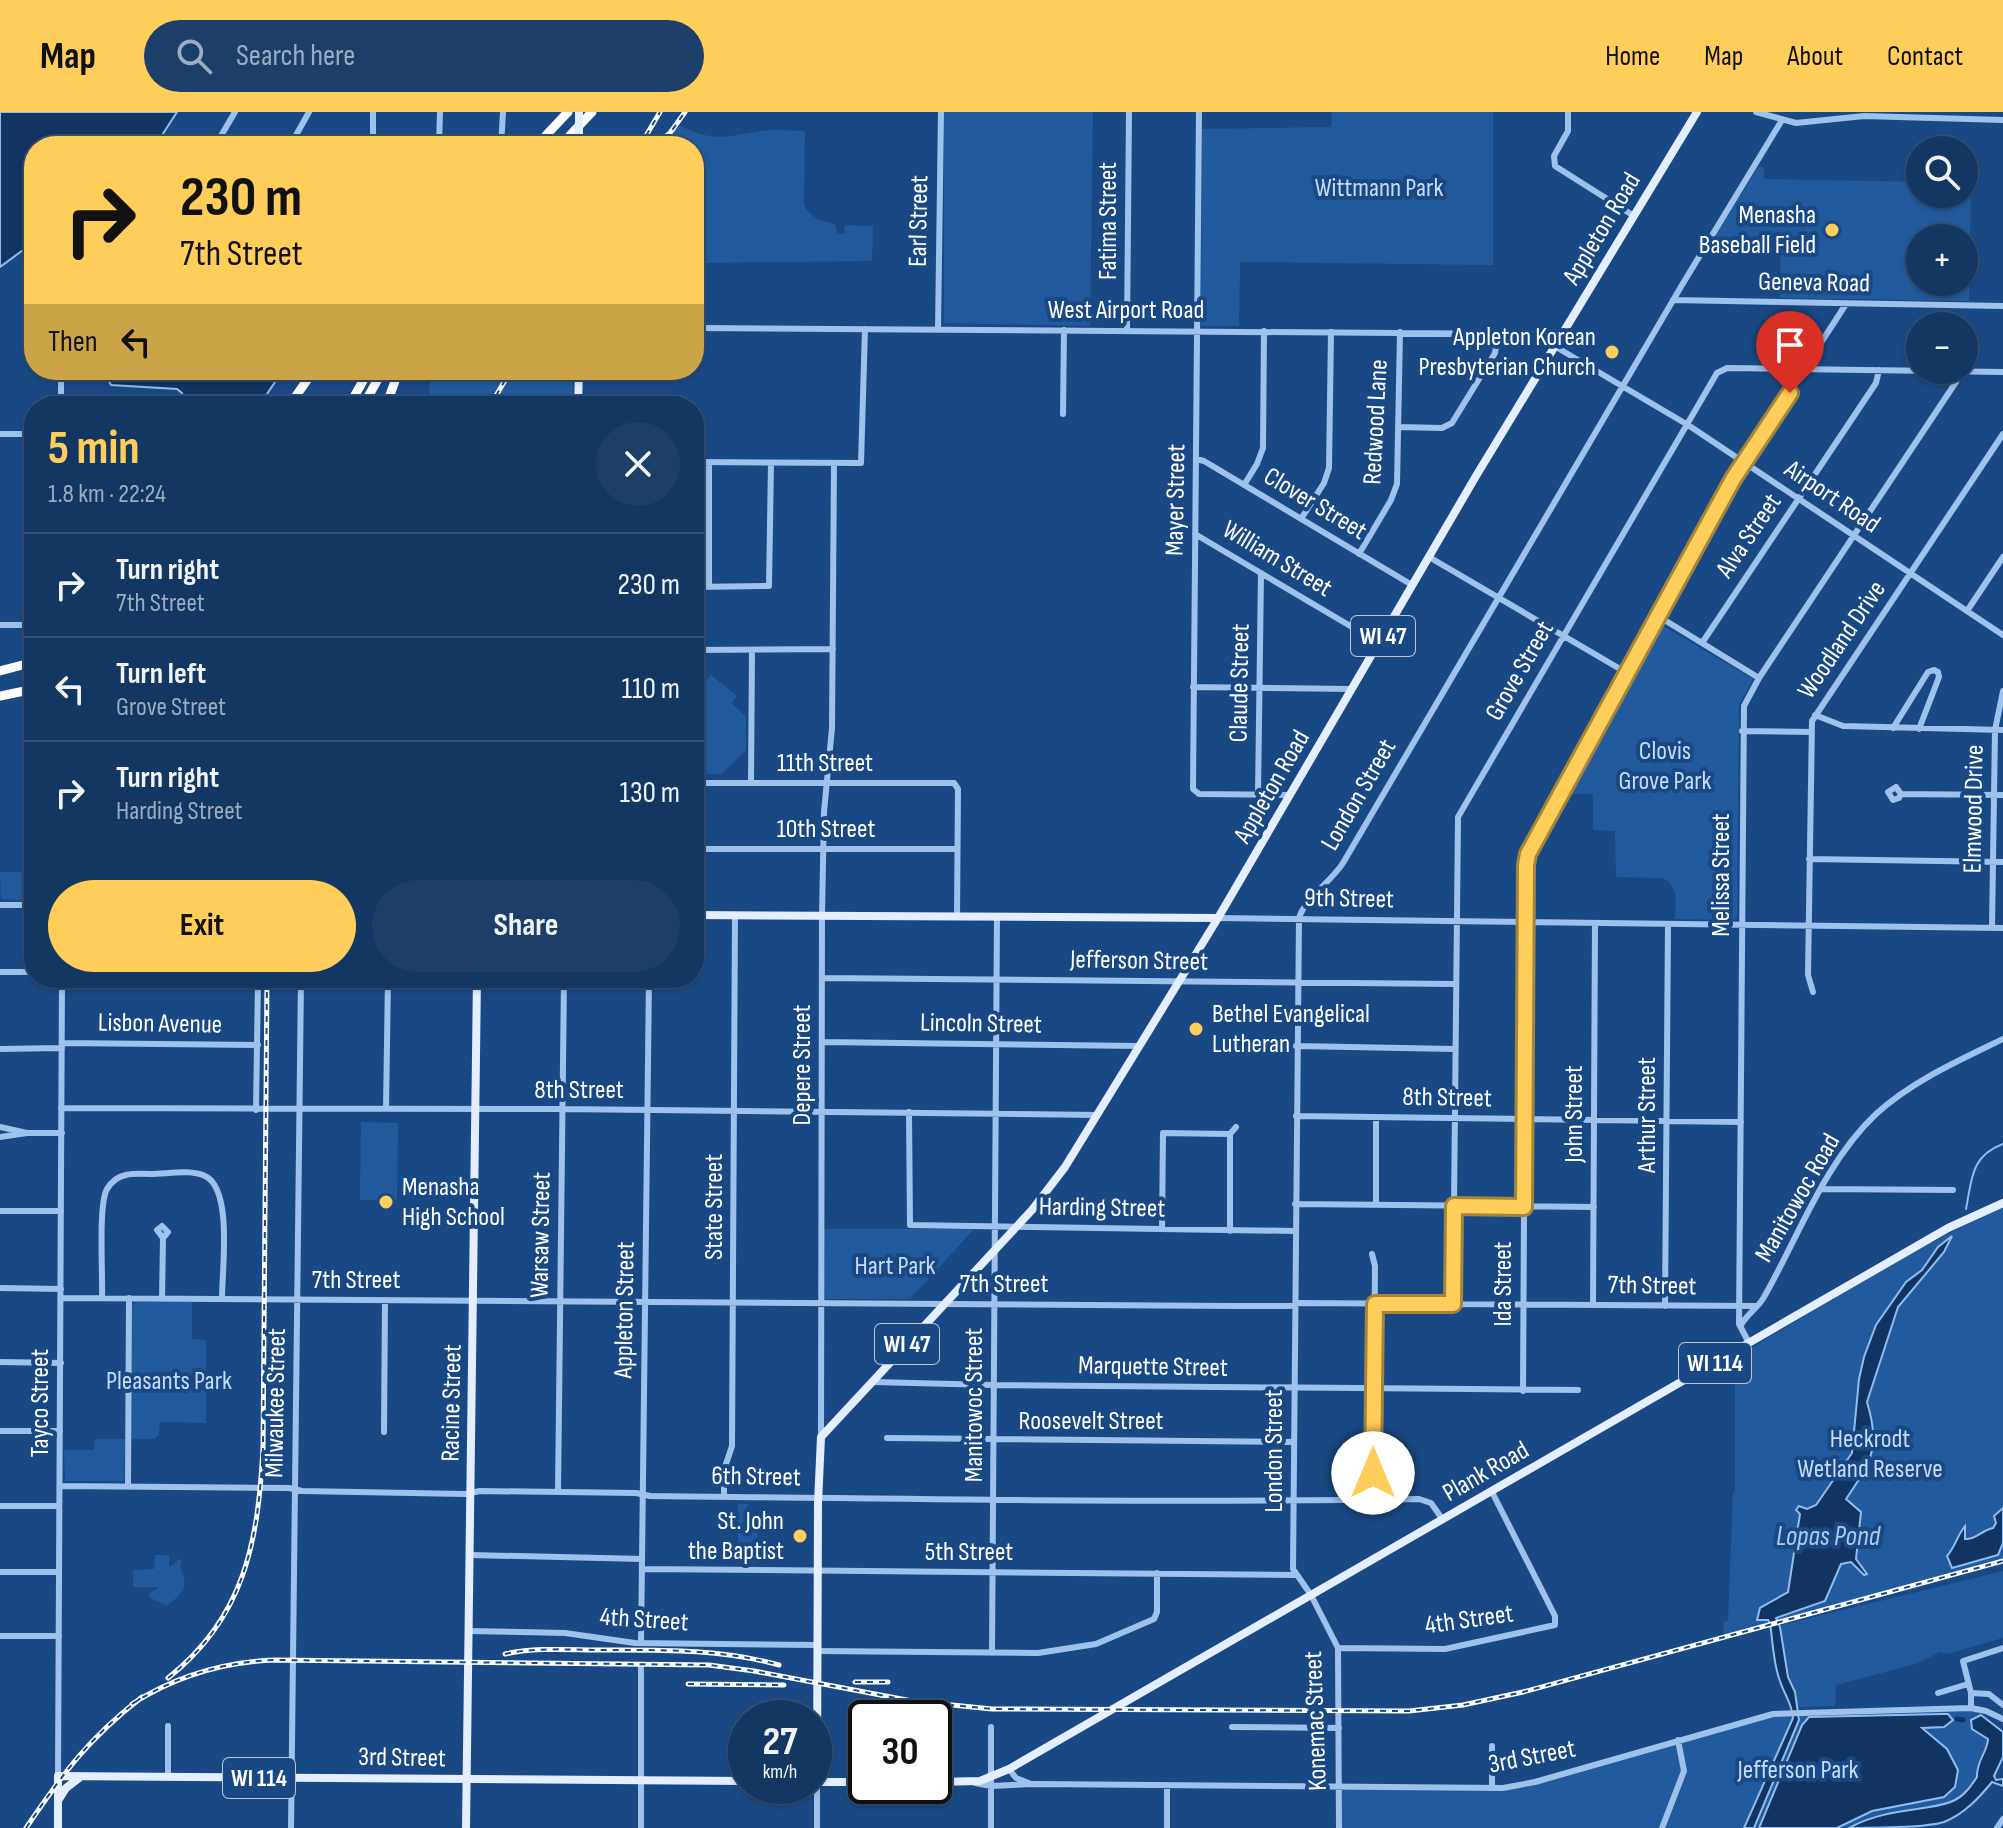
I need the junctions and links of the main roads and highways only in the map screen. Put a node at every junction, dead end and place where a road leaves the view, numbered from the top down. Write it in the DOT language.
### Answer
graph roads {
  1 [pos="568,112"];
  2 [pos="579,112"];
  3 [pos="592,112"];
  4 [pos="1697,112"];
  5 [pos="545,136"];
  6 [pos="569,136"];
  7 [pos="579,136"];
  8 [pos="24,665"];
  9 [pos="24,670"];
  10 [pos="0,673"];
  11 [pos="24,691"];
  12 [pos="0,696"];
  13 [pos="704,915"];
  14 [pos="1218,918"];
  15 [pos="477,988"];
  16 [pos="2003,1203"];
  17 [pos="821,1437"];
  18 [pos="817,1700"];
  19 [pos="466,1752"];
  20 [pos="58,1776"];
  21 [pos="84,1776"];
  22 [pos="435,1778"];
  23 [pos="466,1779"];
  24 [pos="500,1780"];
  25 [pos="728,1781"];
  26 [pos="952,1782"];
  27 [pos="991,1782"];
  28 [pos="58,1800"];
  29 [pos="58,1828"];
  30 [pos="466,1828"];
  1 -- 5 [label="highway"];
  2 -- 7 [label="main road, bridge"];
  3 -- 6 [label="highway"];
  4 -- 14 [label="main road, Appleton Road / WI 47"];
  8 -- 10 [label="highway"];
  9 -- 10 [label="highway"];
  11 -- 12 [label="highway"];
  13 -- 14 [label="main road, 9th Street"];
  14 -- 17 [label="main road, Appleton Road / WI 47"];
  15 -- 19 [label="main road, Racine Street"];
  16 -- 27 [label="main road, Plank Road / WI 114"];
  17 -- 18 [label="main road, Depere Street"];
  19 -- 22 [label="main road"];
  19 -- 23 [label="main road, Racine Street"];
  19 -- 24 [label="main road"];
  20 -- 21 [label="main road, 3rd Street / WI 114"];
  20 -- 28 [label="main road, Tayco Street"];
  21 -- 22 [label="main road, 3rd Street / WI 114"];
  21 -- 28 [label="main road"];
  22 -- 23 [label="main road, 3rd Street / WI 114"];
  23 -- 24 [label="main road, 3rd Street / WI 114"];
  23 -- 30 [label="main road, Racine Street"];
  24 -- 25 [label="main road, 3rd Street / WI 114"];
  26 -- 27 [label="main road, 3rd Street / WI 114"];
  28 -- 29 [label="main road, Tayco Street"];
}
